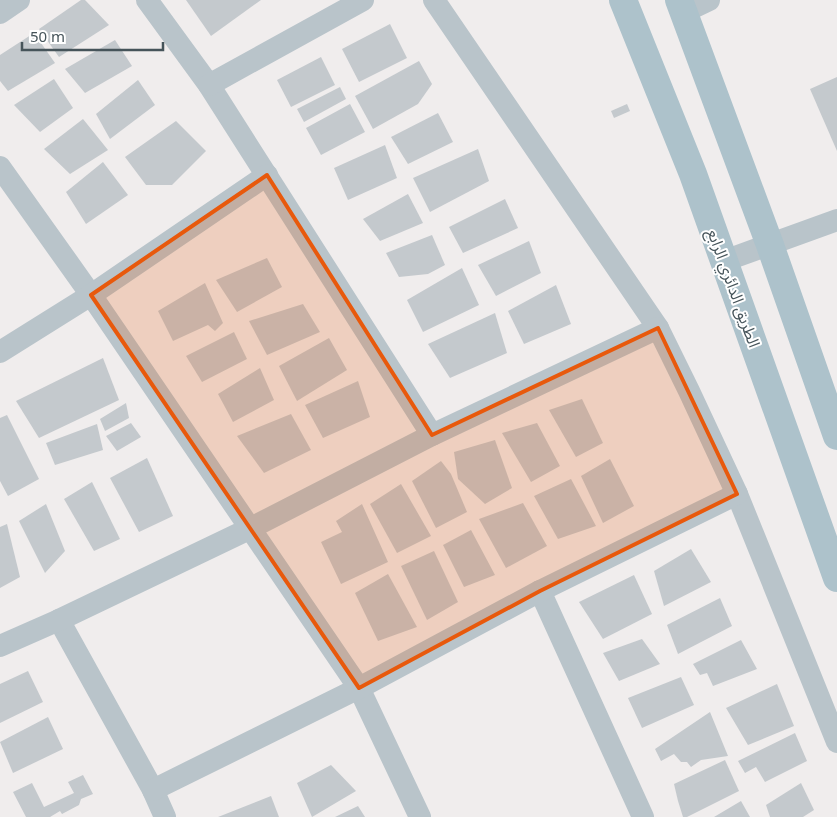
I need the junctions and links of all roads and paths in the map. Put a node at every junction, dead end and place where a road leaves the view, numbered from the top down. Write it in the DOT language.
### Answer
graph roads {
  1 [pos="20,0"];
  2 [pos="147,0"];
  3 [pos="363,0"];
  4 [pos="434,0"];
  5 [pos="623,0"];
  6 [pos="709,0"];
  7 [pos="681,6"];
  8 [pos="0,13"];
  9 [pos="209,85"];
  10 [pos="0,167"];
  11 [pos="267,176"];
  12 [pos="837,220"];
  13 [pos="770,245"];
  14 [pos="724,261"];
  15 [pos="91,295"];
  16 [pos="658,328"];
  17 [pos="0,352"];
  18 [pos="432,435"];
  19 [pos="837,436"];
  20 [pos="737,494"];
  21 [pos="249,529"];
  22 [pos="837,578"];
  23 [pos="540,591"];
  24 [pos="59,620"];
  25 [pos="0,646"];
  26 [pos="359,688"];
  27 [pos="837,742"];
  28 [pos="153,790"];
  29 [pos="165,817"];
  30 [pos="420,817"];
  31 [pos="643,817"];
  1 -- 8 [label="street"];
  2 -- 9 [label="street"];
  3 -- 9 [label="street"];
  4 -- 16 [label="street"];
  5 -- 14 [label="main road, الطريق الدائري الرابع"];
  6 -- 7 [label="street"];
  7 -- 13 [label="main road"];
  9 -- 11 [label="street"];
  10 -- 15 [label="street"];
  11 -- 15 [label="street"];
  11 -- 18 [label="street"];
  12 -- 13 [label="street"];
  13 -- 14 [label="street"];
  13 -- 19 [label="main road"];
  14 -- 22 [label="main road, الطريق الدائري الرابع"];
  15 -- 17 [label="street"];
  15 -- 21 [label="street"];
  16 -- 18 [label="street"];
  16 -- 20 [label="street"];
  18 -- 21 [label="street"];
  20 -- 23 [label="street"];
  20 -- 27 [label="street"];
  21 -- 24 [label="street"];
  21 -- 26 [label="street"];
  23 -- 26 [label="street"];
  23 -- 31 [label="street"];
  24 -- 25 [label="street"];
  24 -- 28 [label="street"];
  26 -- 28 [label="street"];
  26 -- 30 [label="street"];
  28 -- 29 [label="street"];
}
